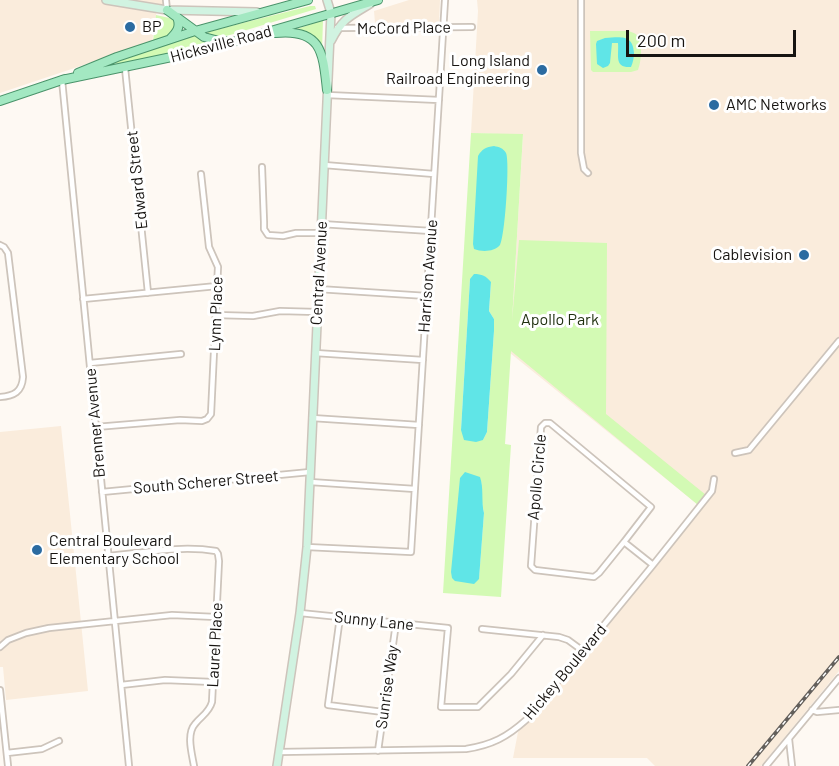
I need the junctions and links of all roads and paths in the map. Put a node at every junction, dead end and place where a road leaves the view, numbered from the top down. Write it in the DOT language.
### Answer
graph roads {
  1 [pos="106,0"];
  2 [pos="166,0"];
  3 [pos="327,0"];
  4 [pos="377,0"];
  5 [pos="445,0"];
  6 [pos="581,0"];
  7 [pos="304,1"];
  8 [pos="167,10"];
  9 [pos="262,12"];
  10 [pos="331,13"];
  11 [pos="177,17"];
  12 [pos="444,27"];
  13 [pos="472,27"];
  14 [pos="337,28"];
  15 [pos="195,31"];
  16 [pos="256,35"];
  17 [pos="168,40"];
  18 [pos="235,41"];
  19 [pos="329,43"];
  20 [pos="125,68"];
  21 [pos="62,80"];
  22 [pos="327,93"];
  23 [pos="439,100"];
  24 [pos="0,101"];
  25 [pos="324,165"];
  26 [pos="262,167"];
  27 [pos="588,173"];
  28 [pos="201,174"];
  29 [pos="434,174"];
  30 [pos="321,224"];
  31 [pos="431,231"];
  32 [pos="321,233"];
  33 [pos="0,245"];
  34 [pos="217,286"];
  35 [pos="318,289"];
  36 [pos="148,293"];
  37 [pos="427,296"];
  38 [pos="83,299"];
  39 [pos="317,312"];
  40 [pos="216,315"];
  41 [pos="839,340"];
  42 [pos="315,353"];
  43 [pos="181,354"];
  44 [pos="423,360"];
  45 [pos="90,363"];
  46 [pos="0,397"];
  47 [pos="312,418"];
  48 [pos="419,424"];
  49 [pos="96,428"];
  50 [pos="735,453"];
  51 [pos="310,472"];
  52 [pos="714,479"];
  53 [pos="313,482"];
  54 [pos="415,489"];
  55 [pos="102,492"];
  56 [pos="624,542"];
  57 [pos="307,547"];
  58 [pos="108,556"];
  59 [pos="654,565"];
  60 [pos="300,613"];
  61 [pos="216,617"];
  62 [pos="340,617"];
  63 [pos="114,621"];
  64 [pos="396,623"];
  65 [pos="483,629"];
  66 [pos="543,635"];
  67 [pos="0,647"];
  68 [pos="583,651"];
  69 [pos="839,678"];
  70 [pos="213,682"];
  71 [pos="121,685"];
  72 [pos="0,690"];
  73 [pos="0,696"];
  74 [pos="812,710"];
  75 [pos="839,710"];
  76 [pos="383,712"];
  77 [pos="789,738"];
  78 [pos="59,741"];
  79 [pos="378,751"];
  80 [pos="279,752"];
  81 [pos="7,753"];
  82 [pos="8,766"];
  83 [pos="129,766"];
  84 [pos="194,766"];
  85 [pos="277,766"];
  86 [pos="766,766"];
  87 [pos="792,766"];
  1 -- 8 [label="main road"];
  2 -- 8 [label="street"];
  3 -- 10 [label="main road, Central Avenue"];
  4 -- 10 [label="main road, Hicksville Road"];
  4 -- 14 [label="main road"];
  5 -- 12 [label="street, Harrison Avenue"];
  6 -- 27 [label="street"];
  7 -- 9 [label="main road, Hicksville Road"];
  8 -- 9 [label="main road"];
  8 -- 11 [label="main road"];
  9 -- 15 [label="main road, Hicksville Road"];
  10 -- 16 [label="main road, Hicksville Road"];
  10 -- 19 [label="main road, Central Avenue"];
  11 -- 15 [label="main road"];
  11 -- 17 [label="main road"];
  12 -- 13 [label="street, McCord Place"];
  12 -- 14 [label="street, McCord Place"];
  12 -- 23 [label="street, Harrison Avenue"];
  14 -- 19 [label="main road"];
  15 -- 17 [label="main road, Hicksville Road"];
  15 -- 18 [label="main road"];
  16 -- 18 [label="main road, Hicksville Road"];
  16 -- 22 [label="main road"];
  17 -- 21 [label="main road, Hicksville Road"];
  18 -- 20 [label="main road, Hicksville Road"];
  19 -- 22 [label="main road, Central Avenue"];
  20 -- 21 [label="main road, Hicksville Road"];
  20 -- 36 [label="street, Edward Street"];
  21 -- 24 [label="main road, Hicksville Road"];
  21 -- 38 [label="street, Brenner Avenue"];
  22 -- 23 [label="street"];
  22 -- 25 [label="main road, Central Avenue"];
  23 -- 29 [label="street, Harrison Avenue"];
  25 -- 29 [label="street"];
  25 -- 30 [label="main road, Central Avenue"];
  26 -- 32 [label="street"];
  28 -- 34 [label="street, Lynn Place"];
  29 -- 31 [label="street, Harrison Avenue"];
  30 -- 31 [label="street"];
  30 -- 32 [label="main road, Central Avenue"];
  31 -- 37 [label="street, Harrison Avenue"];
  32 -- 35 [label="main road, Central Avenue"];
  33 -- 46 [label="street"];
  34 -- 36 [label="street"];
  34 -- 40 [label="street, Lynn Place"];
  35 -- 37 [label="street"];
  35 -- 39 [label="main road, Central Avenue"];
  36 -- 38 [label="street"];
  37 -- 44 [label="street, Harrison Avenue"];
  38 -- 45 [label="street, Brenner Avenue"];
  39 -- 40 [label="street"];
  39 -- 42 [label="main road, Central Avenue"];
  40 -- 49 [label="street, Lynn Place"];
  41 -- 50 [label="street"];
  42 -- 44 [label="street"];
  42 -- 47 [label="main road, Central Avenue"];
  43 -- 45 [label="street"];
  44 -- 48 [label="street, Harrison Avenue"];
  45 -- 49 [label="street, Brenner Avenue"];
  47 -- 48 [label="street"];
  47 -- 51 [label="main road, Central Avenue"];
  48 -- 54 [label="street, Harrison Avenue"];
  49 -- 55 [label="street, Brenner Avenue"];
  51 -- 53 [label="main road, Central Avenue"];
  51 -- 55 [label="street, South Scherer Street"];
  52 -- 59 [label="street, Hickey Boulevard"];
  53 -- 54 [label="street"];
  53 -- 57 [label="main road, Central Avenue"];
  54 -- 57 [label="street, Harrison Avenue"];
  55 -- 58 [label="street, Brenner Avenue"];
  56 -- 56 [label="street, Apollo Circle"];
  56 -- 59 [label="street"];
  57 -- 60 [label="main road, Central Avenue"];
  58 -- 61 [label="street, Laurel Place"];
  58 -- 63 [label="street, Brenner Avenue"];
  59 -- 68 [label="street, Hickey Boulevard"];
  60 -- 62 [label="street, Sunny Lane"];
  60 -- 80 [label="main road"];
  61 -- 63 [label="street"];
  61 -- 70 [label="street, Laurel Place"];
  62 -- 64 [label="street, Sunny Lane"];
  62 -- 76 [label="street"];
  63 -- 67 [label="street"];
  63 -- 71 [label="street, Brenner Avenue"];
  64 -- 66 [label="street, Sunny Lane"];
  64 -- 76 [label="street, Sunrise Way"];
  65 -- 66 [label="street"];
  66 -- 68 [label="street"];
  68 -- 79 [label="street, Hickey Boulevard"];
  69 -- 74 [label="street"];
  70 -- 71 [label="street"];
  70 -- 84 [label="street, Laurel Place"];
  71 -- 83 [label="street, Brenner Avenue"];
  72 -- 73 [label="street"];
  73 -- 81 [label="street"];
  74 -- 75 [label="street"];
  74 -- 77 [label="street"];
  76 -- 79 [label="street, Sunrise Way"];
  77 -- 86 [label="street"];
  77 -- 87 [label="street"];
  78 -- 81 [label="street"];
  79 -- 80 [label="street, Hickey Boulevard"];
  80 -- 85 [label="main road"];
  81 -- 82 [label="street"];
}
